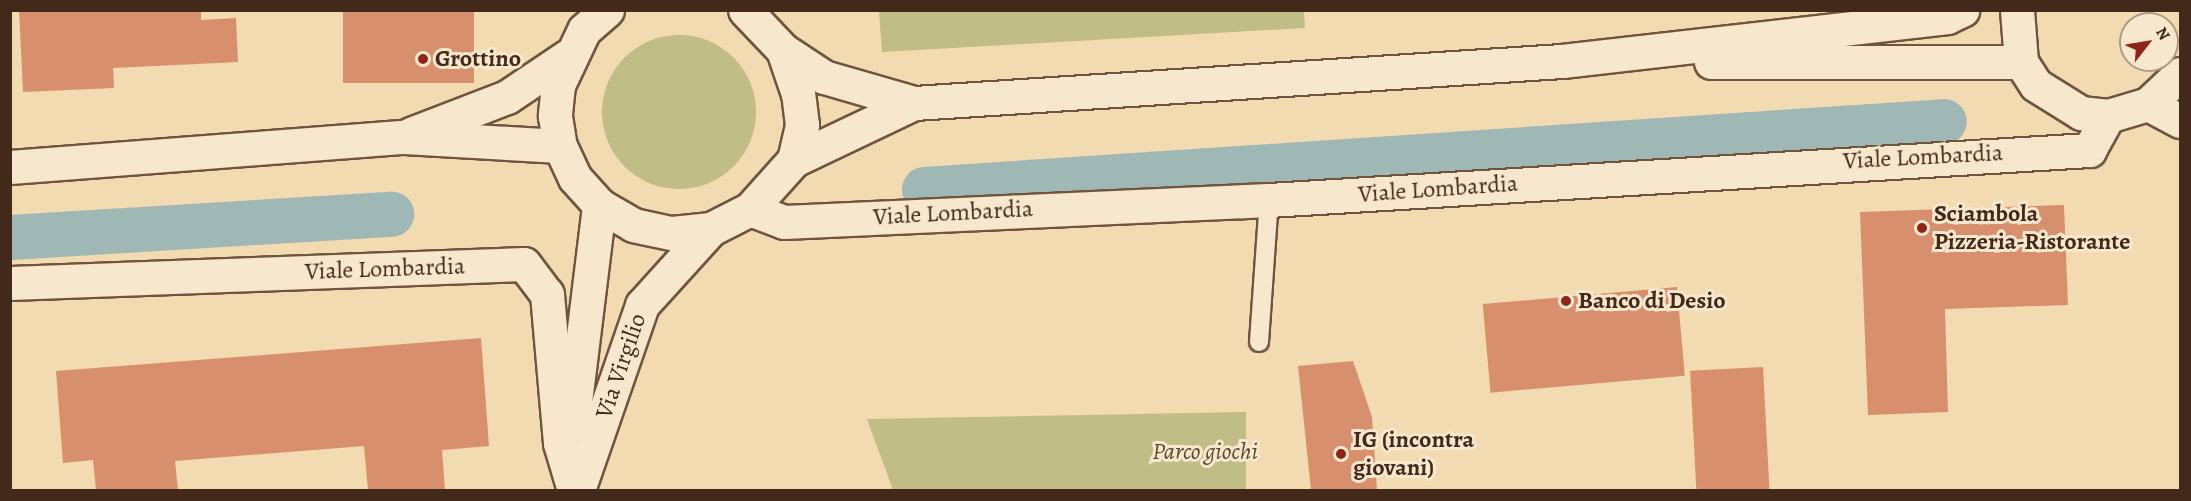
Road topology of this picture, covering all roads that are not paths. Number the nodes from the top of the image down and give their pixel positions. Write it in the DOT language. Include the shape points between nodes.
graph roads {
  1 [pos="607,10"];
  2 [pos="744,10"];
  3 [pos="1962,10"];
  4 [pos="2017,10"];
  5 [pos="783,50"];
  6 [pos="568,56"];
  7 [pos="1562,61"];
  8 [pos="2021,62"];
  9 [pos="2181,74"];
  10 [pos="914,103"];
  11 [pos="2148,104"];
  12 [pos="2108,116"];
  13 [pos="2181,121"];
  14 [pos="404,137"];
  15 [pos="560,146"];
  16 [pos="794,160"];
  17 [pos="10,167"];
  18 [pos="1269,200"];
  19 [pos="599,205"];
  20 [pos="750,209"];
  21 [pos="711,229"];
  22 [pos="10,283"];
  23 [pos="1259,342"];
  24 [pos="576,490"];
  1 -- 6 [label="main road" via="584,30"];
  2 -- 5 [label="main road"];
  3 -- 7 [label="main road" via="1947,17"];
  4 -- 8 [label="main road"];
  5 -- 10 [label="main road" via="825,77"];
  5 -- 16 [label="main road" via="802,125"];
  6 -- 14 [label="main road" via="507,97"];
  6 -- 15 [label="main road" via="555,116"];
  7 -- 8 [label="main road"];
  7 -- 10 [label="main road"];
  8 -- 12 [label="main road" via="2056,102"];
  9 -- 11 [label="main road"];
  10 -- 16 [label="main road"];
  11 -- 12 [label="main road"];
  11 -- 13 [label="main road"];
  12 -- 18 [label="main road, Viale Lombardia" via="2089,150"];
  14 -- 15 [label="main road"];
  14 -- 17 [label="main road"];
  15 -- 19 [label="main road" via="575,178"];
  16 -- 20 [label="main road"];
  18 -- 20 [label="main road, Viale Lombardia" via="784,222"];
  18 -- 23 [label="lane"];
  19 -- 21 [label="main road" via="633,225 672,233"];
  19 -- 24 [label="main road, Via Virgilio" via="572,418"];
  20 -- 21 [label="main road"];
  21 -- 24 [label="main road, Via Virgilio" via="642,305"];
  22 -- 24 [label="main road, Viale Lombardia" via="524,264 547,294 560,443"];
}
